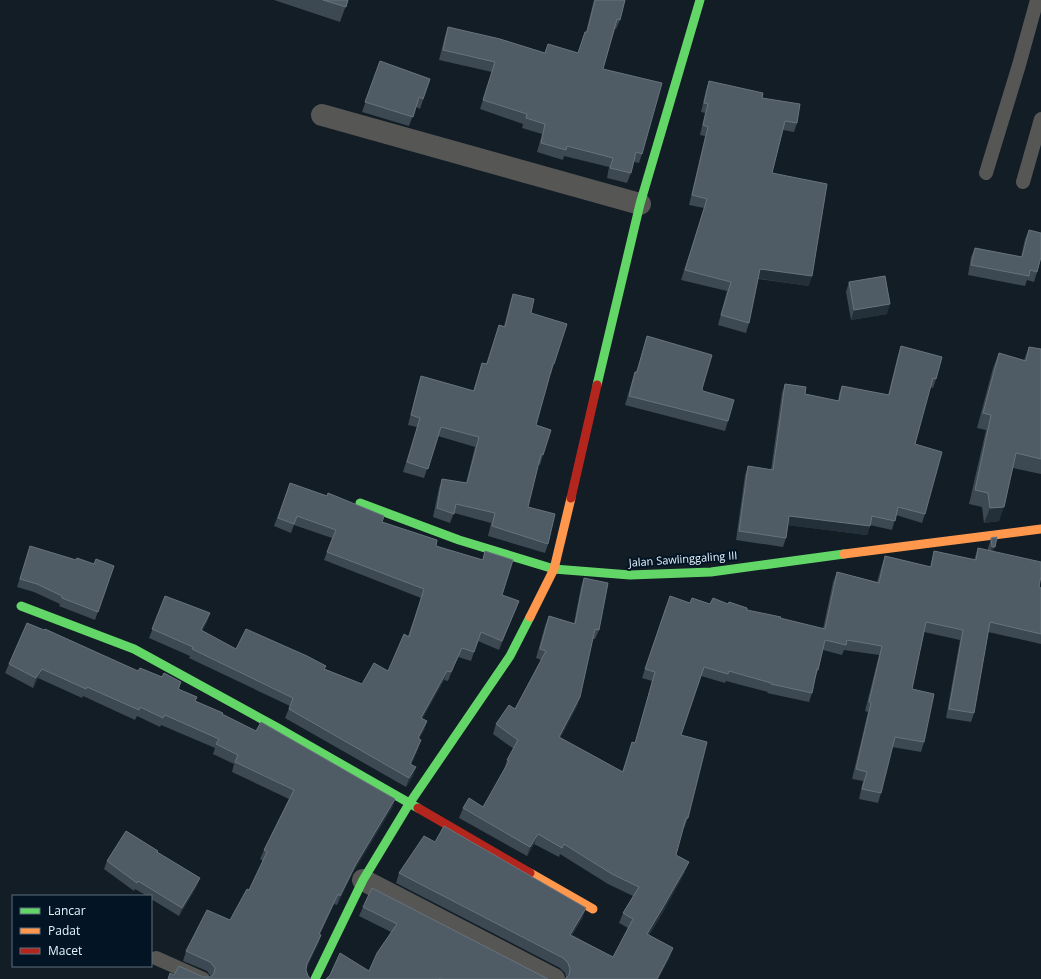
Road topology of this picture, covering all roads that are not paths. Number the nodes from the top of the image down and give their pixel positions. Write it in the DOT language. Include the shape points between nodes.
graph roads {
  1 [pos="700,0"];
  2 [pos="1037,0"];
  3 [pos="322,115"];
  4 [pos="1041,119"];
  5 [pos="986,173"];
  6 [pos="1023,182"];
  7 [pos="640,204"];
  8 [pos="360,503"];
  9 [pos="1041,529"];
  10 [pos="554,569"];
  11 [pos="21,606"];
  12 [pos="409,804"];
  13 [pos="362,880"];
  14 [pos="593,910"];
  15 [pos="156,958"];
  16 [pos="203,979"];
  17 [pos="315,979"];
  18 [pos="554,979"];
  1 -- 7 [label="street"];
  2 -- 5 [label="lane"];
  3 -- 7 [label="street"];
  4 -- 6 [label="lane"];
  7 -- 10 [label="street"];
  8 -- 10 [label="street, Jalan Sawlinggaling III" via="459,540"];
  9 -- 10 [label="street, Jalan Sawlinggaling III" via="711,572 630,575"];
  10 -- 12 [label="street" via="510,656"];
  11 -- 12 [label="street" via="134,649"];
  12 -- 13 [label="street"];
  12 -- 14 [label="street"];
  13 -- 17 [label="street"];
  13 -- 18 [label="street"];
  15 -- 16 [label="lane"];
}
